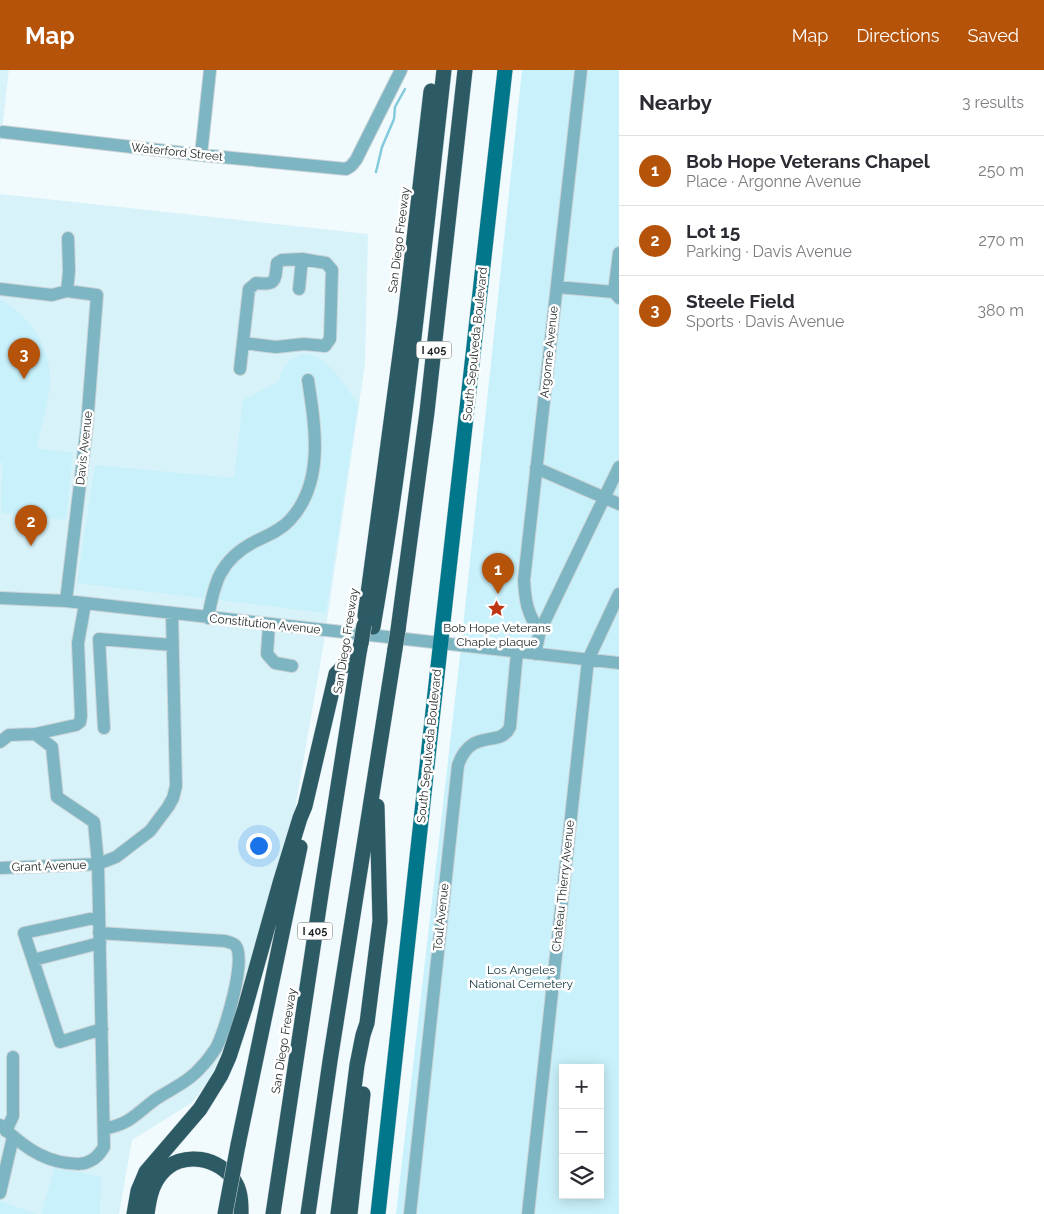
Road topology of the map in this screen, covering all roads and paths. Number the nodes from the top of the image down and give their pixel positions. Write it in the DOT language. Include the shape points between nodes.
graph roads {
  1 [pos="210,70"];
  2 [pos="401,70"];
  3 [pos="434,70"];
  4 [pos="444,70"];
  5 [pos="465,70"];
  6 [pos="505,70"];
  7 [pos="581,70"];
  8 [pos="3,132"];
  9 [pos="201,155"];
  10 [pos="68,238"];
  11 [pos="619,252"];
  12 [pos="302,259"];
  13 [pos="557,287"];
  14 [pos="0,289"];
  15 [pos="299,289"];
  16 [pos="67,291"];
  17 [pos="617,295"];
  18 [pos="243,343"];
  19 [pos="240,369"];
  20 [pos="308,380"];
  21 [pos="619,467"];
  22 [pos="536,468"];
  23 [pos="605,497"];
  24 [pos="619,504"];
  25 [pos="619,594"];
  26 [pos="0,598"];
  27 [pos="66,601"];
  28 [pos="85,604"];
  29 [pos="172,614"];
  30 [pos="208,618"];
  31 [pos="269,624"];
  32 [pos="368,626"];
  33 [pos="540,631"];
  34 [pos="441,644"];
  35 [pos="172,645"];
  36 [pos="364,646"];
  37 [pos="517,652"];
  38 [pos="535,654"];
  39 [pos="588,660"];
  40 [pos="619,663"];
  41 [pos="292,666"];
  42 [pos="104,728"];
  43 [pos="35,734"];
  44 [pos="0,742"];
  45 [pos="376,766"];
  46 [pos="305,806"];
  47 [pos="98,864"];
  48 [pos="0,868"];
  49 [pos="99,917"];
  50 [pos="100,938"];
  51 [pos="33,960"];
  52 [pos="367,1023"];
  53 [pos="102,1029"];
  54 [pos="13,1057"];
  55 [pos="104,1129"];
  56 [pos="6,1131"];
  57 [pos="0,1193"];
  58 [pos="134,1214"];
  59 [pos="147,1214"];
  60 [pos="226,1214"];
  61 [pos="241,1214"];
  62 [pos="273,1214"];
  63 [pos="282,1214"];
  64 [pos="308,1214"];
  65 [pos="338,1214"];
  66 [pos="350,1214"];
  67 [pos="378,1214"];
  68 [pos="410,1214"];
  69 [pos="528,1214"];
  1 -- 9 [label="street"];
  2 -- 9 [label="street, Waterford Street" via="351,166 341,169"];
  3 -- 32 [label="highway, San Diego Freeway / I 405"];
  4 -- 32 [label="highway" via="382,576"];
  5 -- 45 [label="highway, I 405, bridge" via="427,412"];
  6 -- 34 [label="main road, South Sepulveda Boulevard"];
  7 -- 13 [label="street, Argonne Avenue"];
  8 -- 9 [label="street, Waterford Street"];
  10 -- 16 [label="street"];
  11 -- 17 [label="street"];
  12 -- 15 [label="street"];
  12 -- 18 [label="street" via="282,260 277,263 272,283 256,283 249,289"];
  12 -- 18 [label="street" via="326,263 332,270 330,340 325,346 276,347"];
  13 -- 17 [label="street"];
  13 -- 22 [label="street, Argonne Avenue"];
  14 -- 16 [label="street" via="52,295"];
  16 -- 27 [label="street, Davis Avenue" via="97,295 87,425"];
  18 -- 19 [label="street"];
  20 -- 30 [label="street" via="315,464 304,498 289,521 251,543 221,571 211,597"];
  21 -- 23 [label="street"];
  22 -- 23 [label="street"];
  22 -- 33 [label="street, Argonne Avenue" via="524,580 527,609"];
  23 -- 24 [label="street"];
  23 -- 33 [label="street"];
  25 -- 39 [label="street, Chateau Thierry Avenue"];
  26 -- 27 [label="street, Constitution Avenue"];
  27 -- 28 [label="street, Constitution Avenue"];
  28 -- 29 [label="street, Constitution Avenue"];
  28 -- 43 [label="street" via="78,643 80,722"];
  29 -- 30 [label="street, Constitution Avenue"];
  29 -- 35 [label="street"];
  30 -- 31 [label="street, Constitution Avenue"];
  31 -- 34 [label="street, Constitution Avenue"];
  31 -- 41 [label="street" via="267,654 275,663"];
  32 -- 36 [label="highway, San Diego Freeway / I 405, bridge"];
  33 -- 38 [label="street"];
  34 -- 37 [label="street, Constitution Avenue"];
  34 -- 67 [label="main road, South Sepulveda Boulevard"];
  35 -- 42 [label="street" via="98,639"];
  35 -- 47 [label="street" via="176,786 173,798 150,831 116,857"];
  36 -- 46 [label="highway" via="336,674"];
  36 -- 62 [label="highway, San Diego Freeway / I 405" via="323,881"];
  36 -- 63 [label="highway"];
  37 -- 38 [label="street, Constitution Avenue"];
  37 -- 68 [label="street, Toul Avenue" via="510,727 503,737 473,743 458,765"];
  38 -- 39 [label="street, Constitution Avenue"];
  39 -- 40 [label="street, Constitution Avenue"];
  39 -- 69 [label="street, Chateau Thierry Avenue"];
  43 -- 44 [label="street" via="9,735"];
  43 -- 47 [label="street" via="52,747 57,798 94,822"];
  45 -- 52 [label="highway" via="380,921"];
  45 -- 64 [label="highway, I 405"];
  46 -- 58 [label="highway" via="230,1057 200,1109 146,1172"];
  46 -- 60 [label="highway, bridge"];
  47 -- 48 [label="street, Grant Avenue"];
  47 -- 49 [label="street"];
  49 -- 50 [label="street"];
  49 -- 51 [label="street" via="24,933"];
  50 -- 51 [label="street"];
  50 -- 53 [label="street"];
  50 -- 55 [label="street" via="225,941 235,945 239,951 238,975 227,1019 216,1048 201,1068 133,1119"];
  51 -- 53 [label="street" via="60,1042"];
  52 -- 65 [label="highway" via="357,1065"];
  52 -- 66 [label="highway" via="369,1038"];
  53 -- 55 [label="street"];
  54 -- 56 [label="street" via="13,1116"];
  55 -- 56 [label="street" via="104,1147 89,1162 80,1164 58,1162 35,1153"];
  56 -- 57 [label="street"];
  59 -- 61 [label="highway" via="152,1188 162,1172 178,1162 197,1158 218,1165 235,1182"];
}
